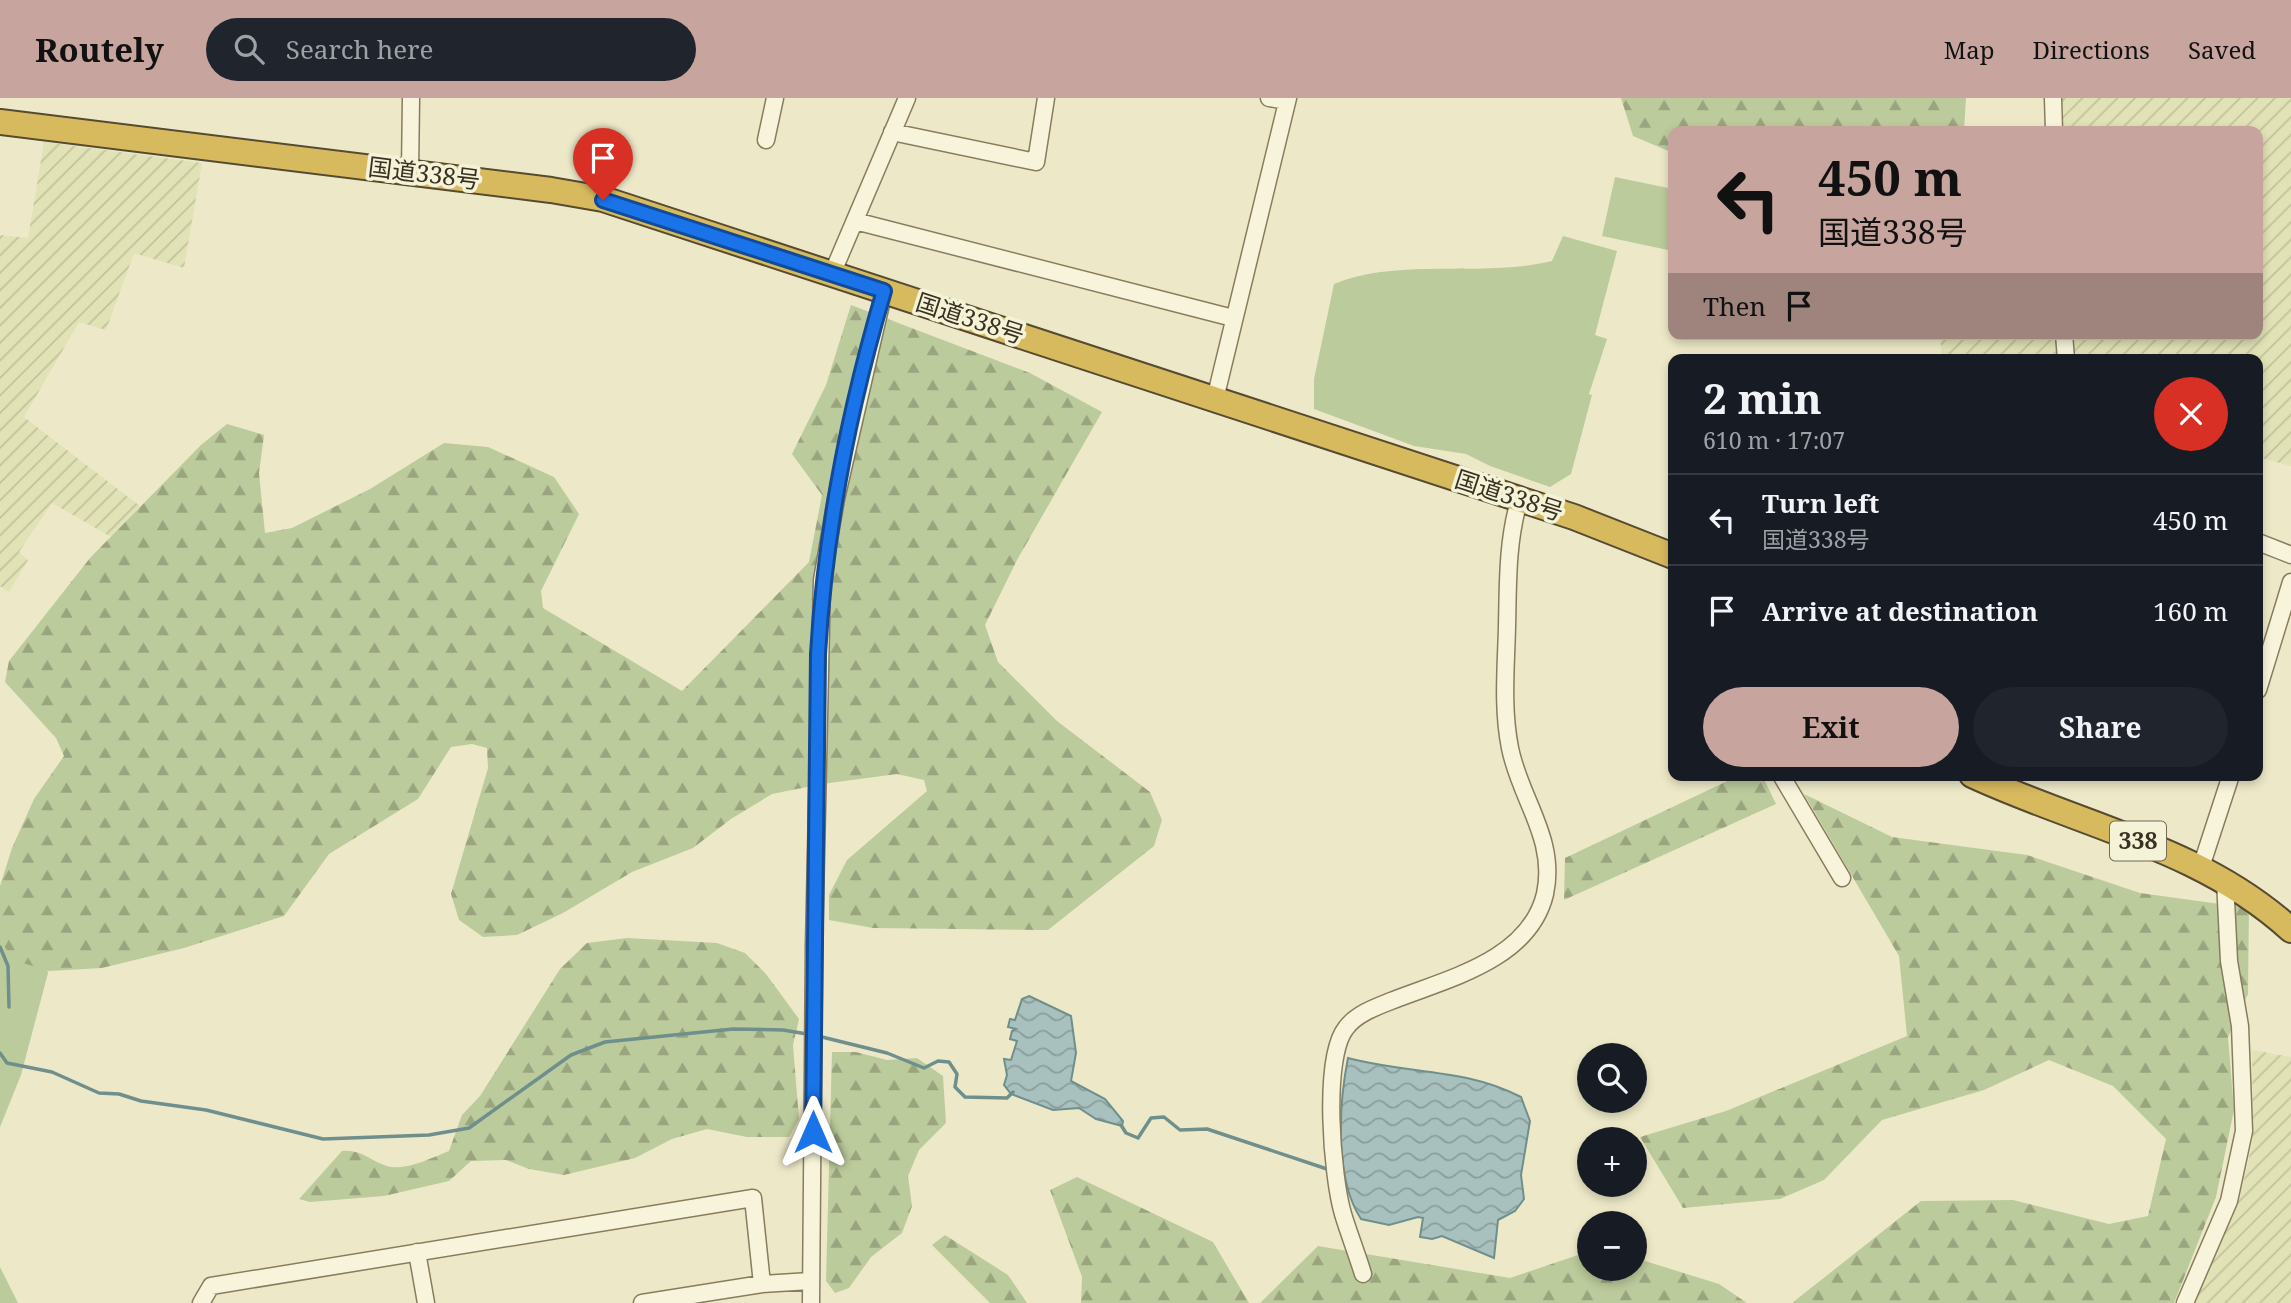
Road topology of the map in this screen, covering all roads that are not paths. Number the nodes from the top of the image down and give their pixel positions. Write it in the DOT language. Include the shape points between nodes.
graph roads {
  1 [pos="411,98"];
  2 [pos="775,98"];
  3 [pos="907,98"];
  4 [pos="1046,98"];
  5 [pos="1269,98"];
  6 [pos="2053,98"];
  7 [pos="1287,99"];
  8 [pos="0,122"];
  9 [pos="2054,126"];
  10 [pos="892,132"];
  11 [pos="766,140"];
  12 [pos="410,172"];
  13 [pos="855,221"];
  14 [pos="832,274"];
  15 [pos="884,291"];
  16 [pos="1233,318"];
  17 [pos="1215,399"];
  18 [pos="1519,501"];
  19 [pos="2263,544"];
  20 [pos="1668,554"];
  21 [pos="2291,555"];
  22 [pos="2291,582"];
  23 [pos="2263,674"];
  24 [pos="1785,781"];
  25 [pos="1987,781"];
  26 [pos="2229,781"];
  27 [pos="2201,867"];
  28 [pos="1842,878"];
  29 [pos="2225,880"];
  30 [pos="2291,930"];
  31 [pos="417,1252"];
  32 [pos="1363,1275"];
  33 [pos="810,1281"];
  34 [pos="762,1284"];
  35 [pos="201,1303"];
  36 [pos="426,1303"];
  37 [pos="649,1303"];
  38 [pos="811,1303"];
  39 [pos="2185,1303"];
  1 -- 12 [label="street"];
  2 -- 11 [label="street"];
  3 -- 10 [label="street"];
  4 -- 10 [label="street" via="1036,162"];
  5 -- 7 [label="street"];
  6 -- 9 [label="street"];
  7 -- 16 [label="street"];
  8 -- 12 [label="highway, 国道338号"];
  10 -- 13 [label="street"];
  12 -- 14 [label="highway, 国道338号" via="603,200"];
  13 -- 14 [label="street"];
  13 -- 16 [label="street"];
  14 -- 15 [label="highway, 国道338号"];
  15 -- 17 [label="highway, 国道338号"];
  15 -- 33 [label="street" via="822,580"];
  16 -- 17 [label="street"];
  17 -- 18 [label="highway, 国道338号"];
  18 -- 20 [label="highway, 国道338号"];
  18 -- 32 [label="street" via="1510,543 1505,705 1517,774 1545,838 1544,898 1527,930 1498,956 1357,1017 1339,1038 1334,1058 1334,1161 1343,1215"];
  19 -- 21 [label="street"];
  22 -- 23 [label="street"];
  24 -- 28 [label="street"];
  25 -- 27 [label="highway, 338"];
  26 -- 27 [label="street"];
  27 -- 29 [label="highway, 338"];
  29 -- 30 [label="highway, 338"];
  29 -- 39 [label="street" via="2240,1026 2244,1131 2229,1201"];
  31 -- 34 [label="street" via="752,1198"];
  31 -- 35 [label="street" via="211,1286"];
  31 -- 36 [label="street"];
  33 -- 34 [label="street"];
  33 -- 38 [label="street"];
  34 -- 37 [label="street"];
}
